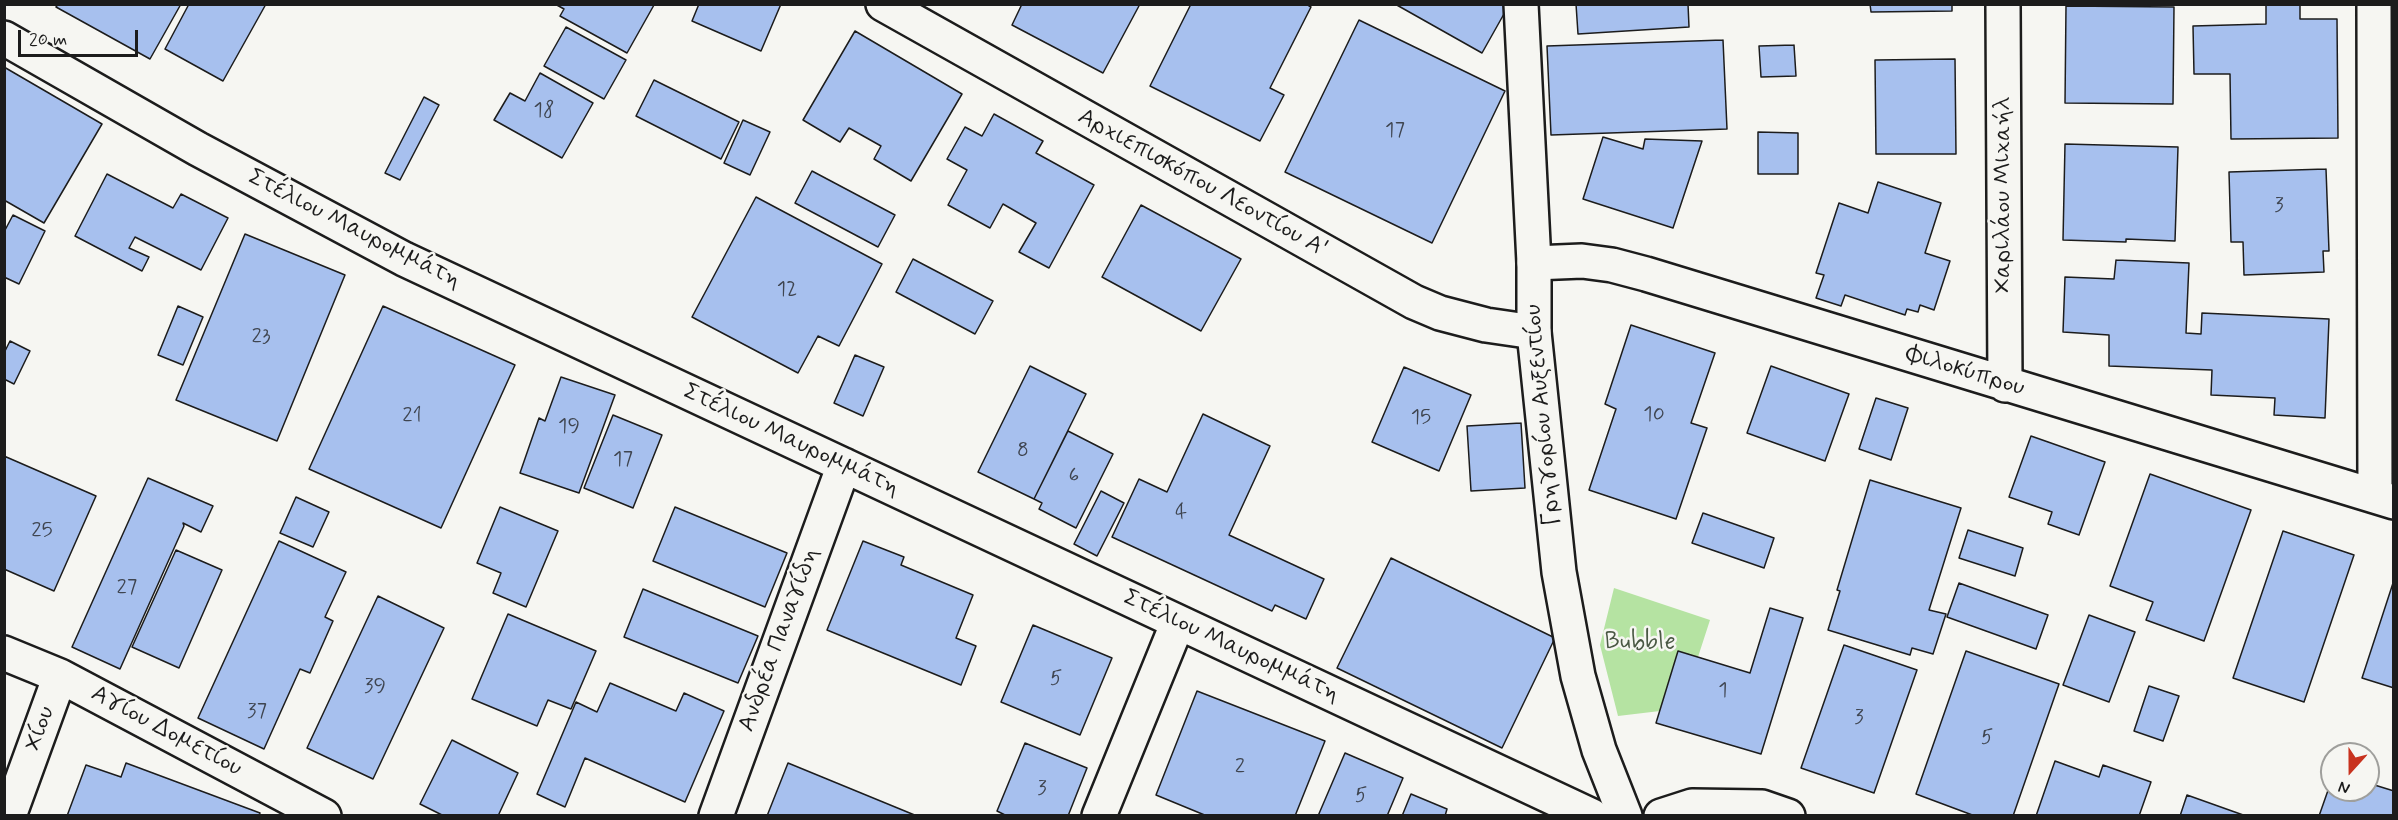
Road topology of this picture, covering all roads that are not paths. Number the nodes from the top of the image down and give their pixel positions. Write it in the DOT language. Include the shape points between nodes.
graph roads {
  1 [pos="883,4"];
  2 [pos="1521,4"];
  3 [pos="2003,4"];
  4 [pos="2374,4"];
  5 [pos="4,38"];
  6 [pos="2384,107"];
  7 [pos="1534,263"];
  8 [pos="1534,332"];
  9 [pos="2005,385"];
  10 [pos="844,465"];
  11 [pos="2384,499"];
  12 [pos="1178,622"];
  13 [pos="4,653"];
  14 [pos="60,676"];
  15 [pos="9,816"];
  16 [pos="324,816"];
  17 [pos="716,816"];
  18 [pos="1099,816"];
  19 [pos="1592,816"];
  20 [pos="1625,816"];
  21 [pos="1661,816"];
  22 [pos="1788,816"];
  1 -- 8 [label="street, Αρχιεπισκόπου Λεοντίου Α'" via="1414,302 1486,325"];
  2 -- 7 [label="street, Γρηγορίου Αυξεντίου"];
  3 -- 9 [label="street, Χαριλάου Μιχαήλ"];
  4 -- 6 [label="street"];
  5 -- 10 [label="street, Στέλιου Μαυρομμάτη" via="404,259"];
  6 -- 11 [label="street"];
  7 -- 8 [label="street, Γρηγορίου Αυξεντίου"];
  7 -- 9 [label="street, Φιλοκύπρου" via="1582,261 1612,265"];
  8 -- 20 [label="street, Γρηγορίου Αυξεντίου" via="1561,584 1578,676 1599,750"];
  9 -- 11 [label="street, Φιλοκύπρου"];
  10 -- 12 [label="street, Στέλιου Μαυρομμάτη"];
  10 -- 17 [label="street, Ανδρέα Παναγίδη"];
  12 -- 18 [label="street"];
  12 -- 19 [label="street, Στέλιου Μαυρομμάτη"];
  13 -- 14 [label="street, Αγίου Δομετίου"];
  14 -- 15 [label="street, Χίου"];
  14 -- 16 [label="street, Αγίου Δομετίου"];
  21 -- 22 [label="street" via="1692,807 1762,807"];
}
